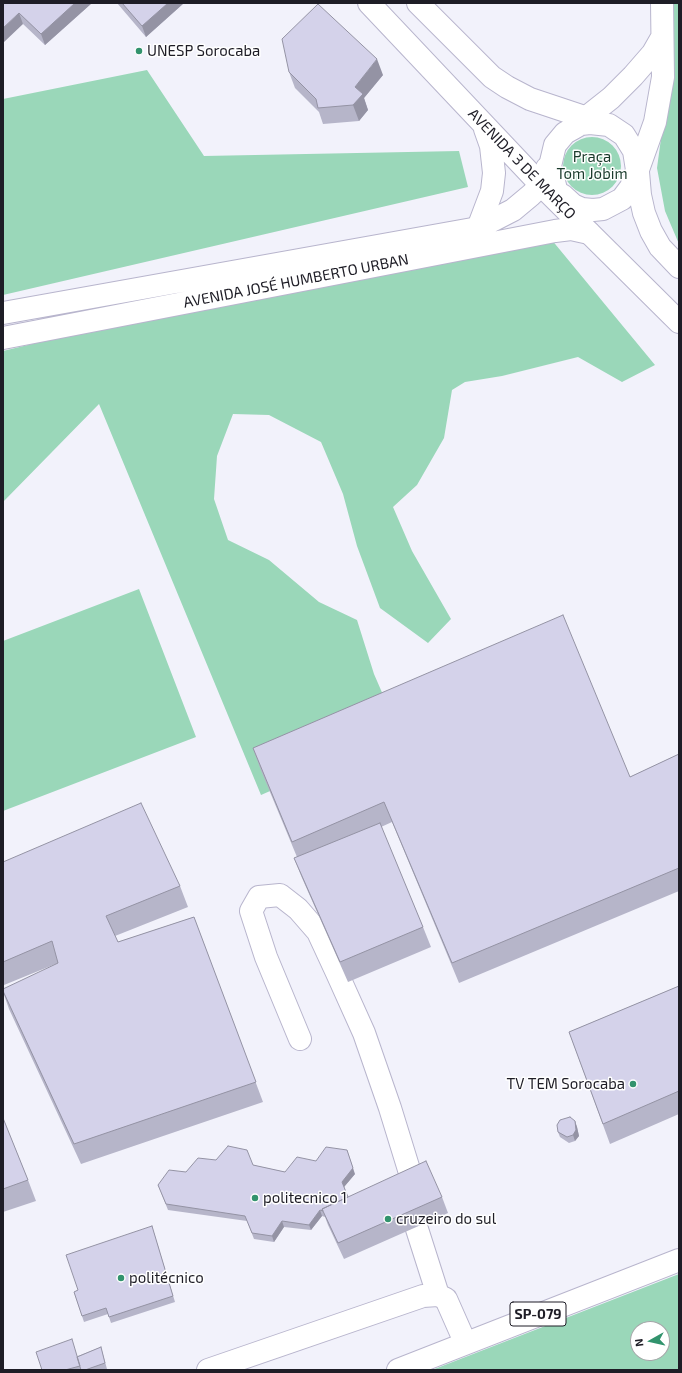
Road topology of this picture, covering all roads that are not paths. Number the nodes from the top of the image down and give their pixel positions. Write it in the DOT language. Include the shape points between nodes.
graph roads {
  1 [pos="369,3"];
  2 [pos="418,3"];
  3 [pos="662,3"];
  4 [pos="661,39"];
  5 [pos="611,98"];
  6 [pos="555,107"];
  7 [pos="579,123"];
  8 [pos="484,126"];
  9 [pos="636,169"];
  10 [pos="548,176"];
  11 [pos="478,228"];
  12 [pos="589,233"];
  13 [pos="679,267"];
  14 [pos="3,313"];
  15 [pos="679,322"];
  16 [pos="3,338"];
  17 [pos="300,1039"];
  18 [pos="679,1260"];
  19 [pos="438,1295"];
  20 [pos="465,1342"];
  21 [pos="208,1370"];
  22 [pos="398,1370"];
  1 -- 8 [label="street, AVENIDA 3 DE MARÇO"];
  2 -- 6 [label="street" via="492,77 519,94"];
  3 -- 4 [label="street"];
  4 -- 5 [label="street" via="643,66"];
  4 -- 9 [label="street" via="663,77 659,100 652,129"];
  5 -- 6 [label="street" via="586,107"];
  5 -- 7 [label="street"];
  6 -- 7 [label="street"];
  7 -- 9 [label="street" via="608,126 624,135 634,151"];
  7 -- 10 [label="street" via="565,133 555,145"];
  8 -- 10 [label="street, AVENIDA 3 DE MARÇO"];
  8 -- 11 [label="street" via="491,146 494,173 492,191"];
  9 -- 10 [label="street" via="629,192 622,199 603,209 593,210 582,209 573,204 557,190"];
  9 -- 13 [label="street" via="644,213 651,231 660,247"];
  10 -- 11 [label="street, AVENIDA JOSÉ HUMBERTO URBAN" via="531,196 513,210"];
  10 -- 12 [label="street, AVENIDA 3 DE MARÇO" via="560,204"];
  11 -- 14 [label="street, AVENIDA JOSÉ HUMBERTO URBAN"];
  12 -- 15 [label="street, AVENIDA 3 DE MARÇO"];
  12 -- 16 [label="street, AVENIDA JOSÉ HUMBERTO URBAN" via="555,231"];
  17 -- 19 [label="street" via="266,956 251,911 259,897 280,895 298,909 318,932 334,966 364,1033 390,1108 410,1173 416,1226"];
  18 -- 20 [label="street, SP-079"];
  19 -- 20 [label="street" via="446,1300"];
  19 -- 21 [label="street" via="423,1296"];
  20 -- 22 [label="street, SP-079"];
}
